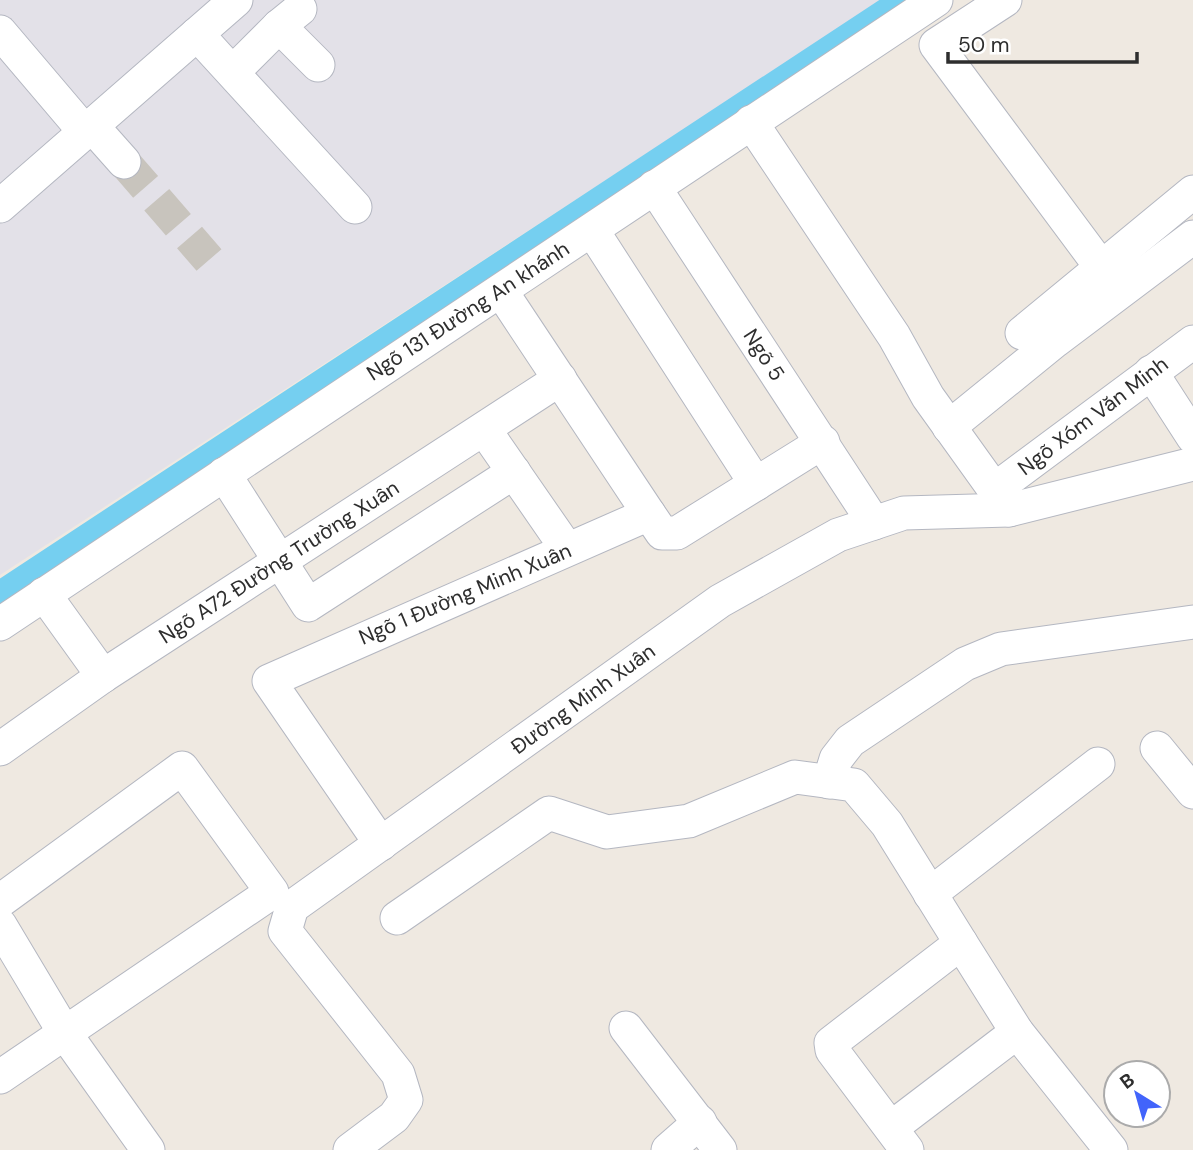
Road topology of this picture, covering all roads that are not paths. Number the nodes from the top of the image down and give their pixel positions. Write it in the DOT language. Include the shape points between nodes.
graph roads {
  1 [pos="236,0"];
  2 [pos="936,0"];
  3 [pos="1005,0"];
  4 [pos="0,32"];
  5 [pos="197,34"];
  6 [pos="318,65"];
  7 [pos="233,72"];
  8 [pos="751,122"];
  9 [pos="89,129"];
  10 [pos="124,162"];
  11 [pos="654,187"];
  12 [pos="1193,192"];
  13 [pos="0,206"];
  14 [pos="355,207"];
  15 [pos="592,230"];
  16 [pos="1193,237"];
  17 [pos="1101,267"];
  18 [pos="501,291"];
  19 [pos="1022,333"];
  20 [pos="1193,342"];
  21 [pos="1151,372"];
  22 [pos="560,379"];
  23 [pos="949,427"];
  24 [pos="484,429"];
  25 [pos="1193,437"];
  26 [pos="823,442"];
  27 [pos="1193,464"];
  28 [pos="514,472"];
  29 [pos="224,474"];
  30 [pos="756,484"];
  31 [pos="1001,500"];
  32 [pos="649,514"];
  33 [pos="874,523"];
  34 [pos="567,549"];
  35 [pos="281,560"];
  36 [pos="44,594"];
  37 [pos="309,605"];
  38 [pos="1193,622"];
  39 [pos="0,624"];
  40 [pos="339,648"];
  41 [pos="103,676"];
  42 [pos="1157,748"];
  43 [pos="0,749"];
  44 [pos="1098,764"];
  45 [pos="842,783"];
  46 [pos="1193,793"];
  47 [pos="381,844"];
  48 [pos="930,894"];
  49 [pos="0,901"];
  50 [pos="397,918"];
  51 [pos="0,925"];
  52 [pos="961,943"];
  53 [pos="626,1028"];
  54 [pos="64,1032"];
  55 [pos="1017,1032"];
  56 [pos="0,1077"];
  57 [pos="700,1122"];
  58 [pos="899,1139"];
  59 [pos="148,1150"];
  60 [pos="350,1150"];
  61 [pos="668,1150"];
  62 [pos="720,1150"];
  63 [pos="1111,1150"];
  1 -- 5 [label="street"];
  2 -- 8 [label="street, Ngõ 131 Đường An khánh"];
  3 -- 17 [label="street" via="936,45"];
  4 -- 9 [label="street"];
  5 -- 7 [label="street"];
  5 -- 9 [label="street"];
  6 -- 7 [label="street" via="289,18"];
  7 -- 14 [label="street"];
  8 -- 11 [label="street, Ngõ 131 Đường An khánh"];
  8 -- 23 [label="street"];
  9 -- 10 [label="street"];
  9 -- 13 [label="street"];
  11 -- 15 [label="street, Ngõ 131 Đường An khánh"];
  11 -- 26 [label="street, Ngõ 5"];
  12 -- 17 [label="street"];
  15 -- 18 [label="street, Ngõ 131 Đường An khánh"];
  15 -- 30 [label="street"];
  16 -- 23 [label="street"];
  17 -- 19 [label="street"];
  18 -- 22 [label="street"];
  18 -- 29 [label="street, Ngõ 131 Đường An khánh"];
  20 -- 21 [label="street, Ngõ Xóm Văn Minh"];
  21 -- 25 [label="street"];
  21 -- 31 [label="street, Ngõ Xóm Văn Minh"];
  22 -- 24 [label="street, Ngõ A72 Đường Trường Xuân"];
  22 -- 32 [label="street"];
  23 -- 31 [label="street"];
  24 -- 28 [label="street"];
  24 -- 35 [label="street, Ngõ A72 Đường Trường Xuân"];
  26 -- 30 [label="street"];
  26 -- 33 [label="street, Ngõ 5"];
  27 -- 31 [label="street, Đường Minh Xuân"];
  28 -- 34 [label="street"];
  28 -- 37 [label="street"];
  29 -- 35 [label="street"];
  29 -- 36 [label="street, Ngõ 131 Đường An khánh"];
  30 -- 32 [label="street" via="677,533 662,533"];
  31 -- 33 [label="street, Đường Minh Xuân" via="904,513"];
  32 -- 34 [label="street, Ngõ 1 Đường Minh Xuân"];
  33 -- 47 [label="street, Đường Minh Xuân" via="838,535 720,601"];
  34 -- 40 [label="street, Ngõ 1 Đường Minh Xuân"];
  35 -- 37 [label="street"];
  35 -- 41 [label="street, Ngõ A72 Đường Trường Xuân"];
  36 -- 39 [label="street, Ngõ 131 Đường An khánh"];
  36 -- 41 [label="street"];
  37 -- 40 [label="street"];
  38 -- 45 [label="street" via="1001,649 965,664 850,741 836,759"];
  40 -- 47 [label="street, Ngõ 1 Đường Minh Xuân" via="269,681"];
  41 -- 43 [label="street, Ngõ A72 Đường Trường Xuân"];
  42 -- 46 [label="street"];
  44 -- 48 [label="street"];
  45 -- 48 [label="street" via="883,820"];
  45 -- 50 [label="street" via="795,777 689,821 607,832 549,813"];
  47 -- 60 [label="street, Đường Minh Xuân" via="292,907 285,931 398,1074 406,1100 394,1116"];
  48 -- 52 [label="street"];
  49 -- 54 [label="street" via="182,768 272,892"];
  51 -- 54 [label="street"];
  52 -- 55 [label="street"];
  52 -- 58 [label="street" via="831,1043"];
  53 -- 57 [label="street"];
  54 -- 56 [label="street"];
  54 -- 59 [label="street"];
  55 -- 58 [label="street"];
  55 -- 63 [label="street"];
  57 -- 61 [label="street"];
  57 -- 62 [label="street"];
}
